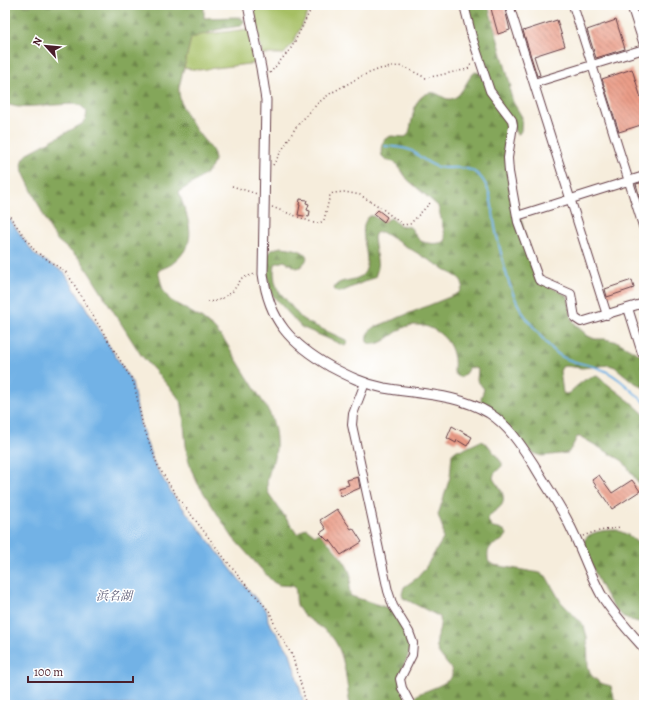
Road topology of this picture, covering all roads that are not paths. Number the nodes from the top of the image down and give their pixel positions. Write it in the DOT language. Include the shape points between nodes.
graph roads {
  1 [pos="248,5"];
  2 [pos="464,5"];
  3 [pos="509,5"];
  4 [pos="573,5"];
  5 [pos="631,5"];
  6 [pos="644,45"];
  7 [pos="644,48"];
  8 [pos="592,65"];
  9 [pos="534,83"];
  10 [pos="644,176"];
  11 [pos="629,180"];
  12 [pos="570,199"];
  13 [pos="517,216"];
  14 [pos="644,229"];
  15 [pos="644,303"];
  16 [pos="628,308"];
  17 [pos="607,315"];
  18 [pos="642,352"];
  19 [pos="365,383"];
  20 [pos="644,648"];
  21 [pos="411,705"];
  1 -- 19 [label="street" via="263,75 266,110 263,273 267,294 274,314 292,340 317,359"];
  2 -- 13 [label="street" via="490,91 512,120 508,165"];
  3 -- 9 [label="street"];
  4 -- 8 [label="street"];
  5 -- 6 [label="street"];
  7 -- 8 [label="street"];
  8 -- 9 [label="street"];
  8 -- 11 [label="street"];
  9 -- 12 [label="street"];
  10 -- 11 [label="street"];
  11 -- 12 [label="street"];
  11 -- 14 [label="street"];
  12 -- 13 [label="street"];
  12 -- 17 [label="street"];
  13 -- 17 [label="street" via="539,280 571,294 577,321 585,322"];
  15 -- 16 [label="street"];
  16 -- 17 [label="street"];
  16 -- 18 [label="street"];
  19 -- 20 [label="street" via="458,400 479,408 510,431 562,510 602,596"];
  19 -- 21 [label="street" via="353,414 352,426 388,591 413,643 412,655 400,679"];
}
